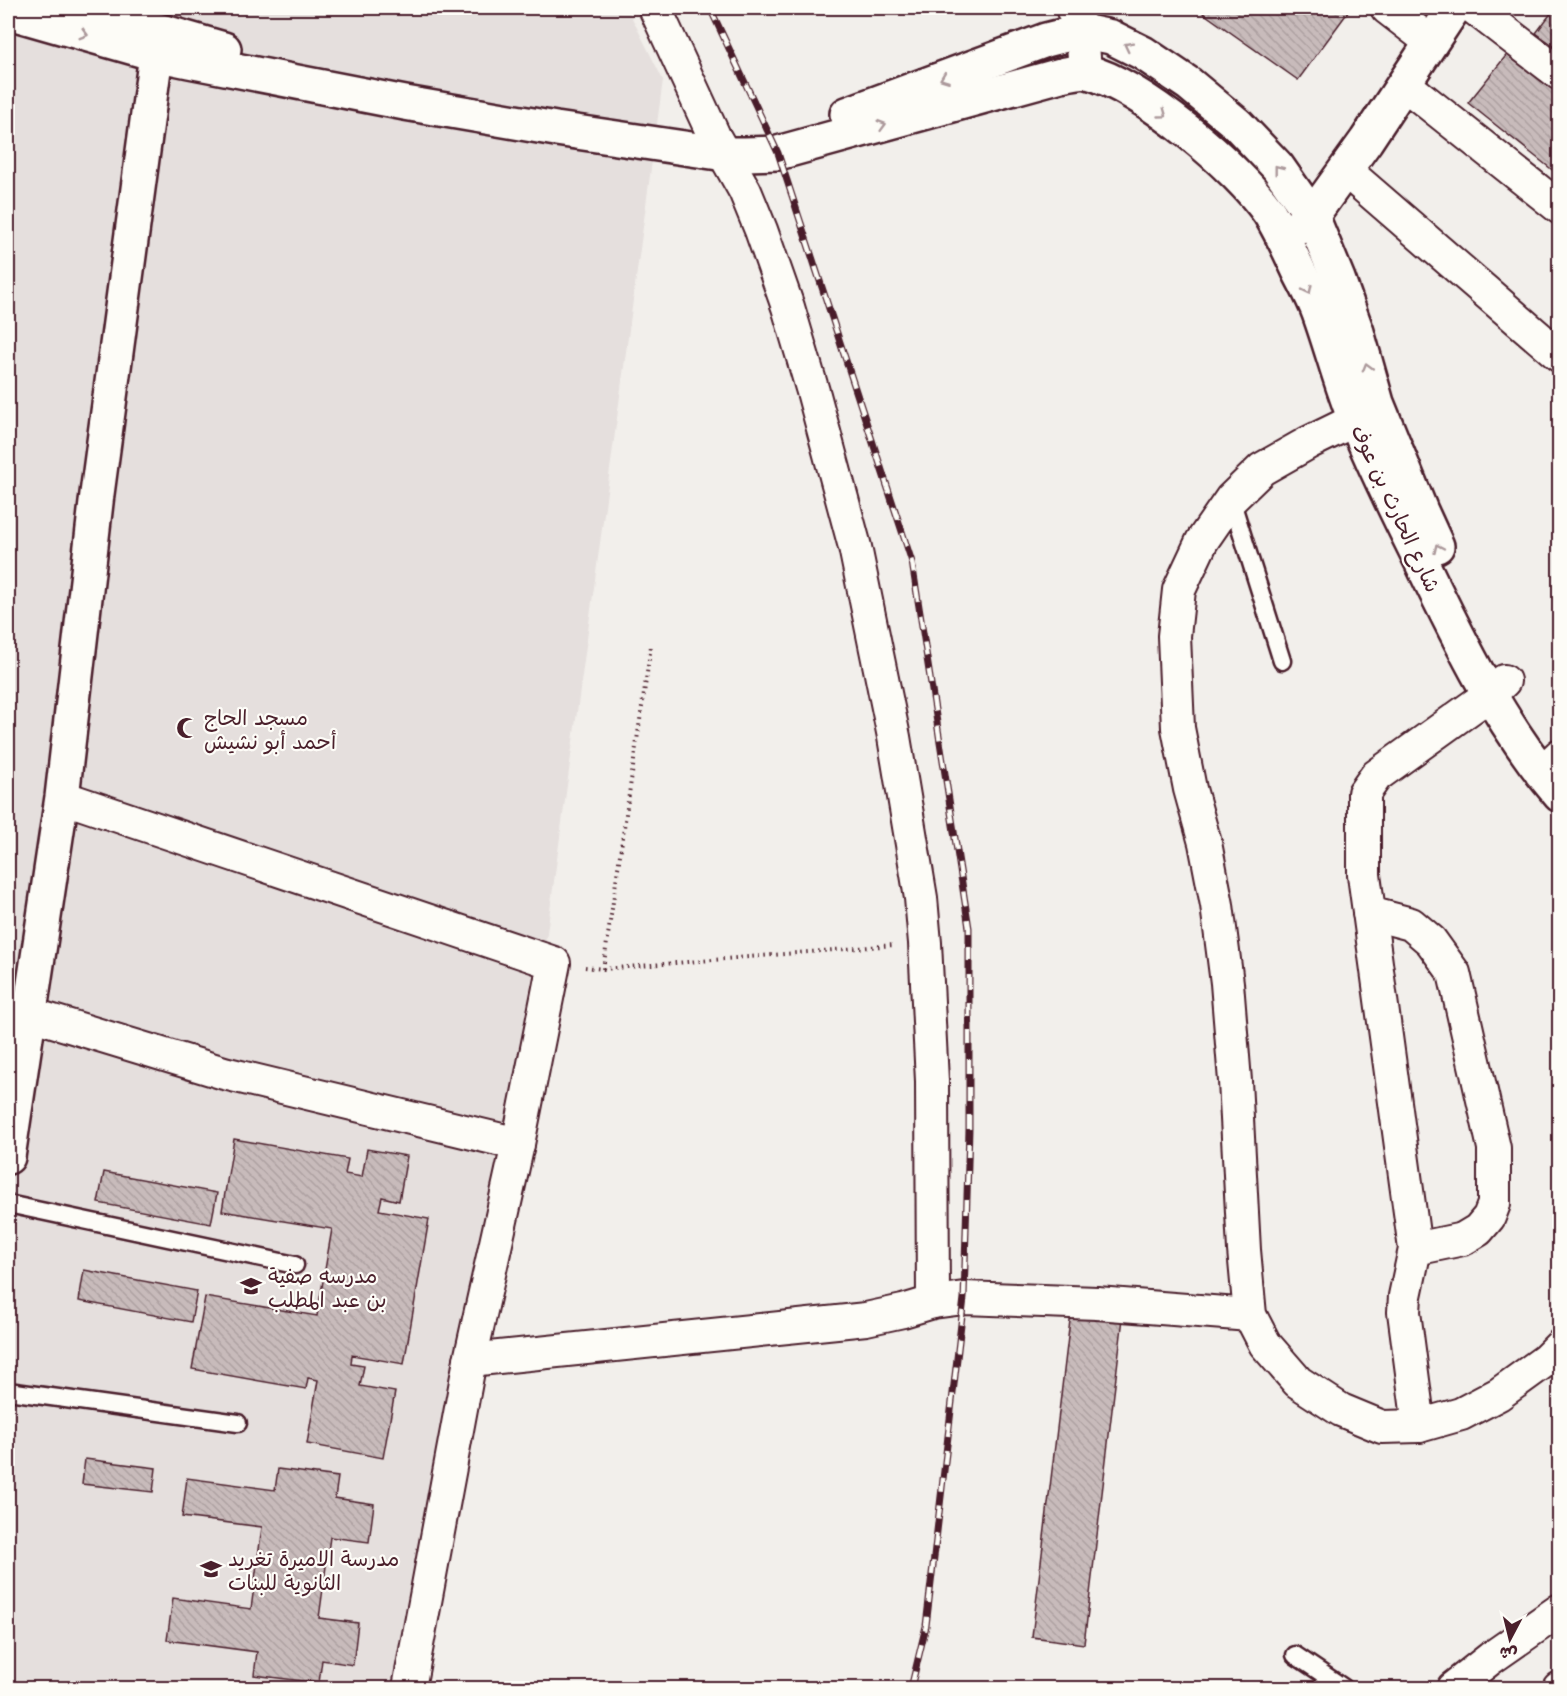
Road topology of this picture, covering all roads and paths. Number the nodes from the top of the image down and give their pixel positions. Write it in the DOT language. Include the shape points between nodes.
graph roads {
  1 [pos="81,8"];
  2 [pos="655,8"];
  3 [pos="1387,8"];
  4 [pos="1454,8"];
  5 [pos="1474,8"];
  6 [pos="8,12"];
  7 [pos="1075,13"];
  8 [pos="156,31"];
  9 [pos="1431,42"];
  10 [pos="1085,71"];
  11 [pos="1560,74"];
  12 [pos="1404,84"];
  13 [pos="720,145"];
  14 [pos="1345,170"];
  15 [pos="1560,208"];
  16 [pos="1312,216"];
  17 [pos="1283,237"];
  18 [pos="1560,356"];
  19 [pos="1366,411"];
  20 [pos="1231,499"];
  21 [pos="651,646"];
  22 [pos="1282,660"];
  23 [pos="1497,687"];
  24 [pos="1555,769"];
  25 [pos="62,797"];
  26 [pos="1370,914"];
  27 [pos="925,943"];
  28 [pos="554,963"];
  29 [pos="603,969"];
  30 [pos="19,1012"];
  31 [pos="518,1143"];
  32 [pos="8,1157"];
  33 [pos="8,1204"];
  34 [pos="1415,1249"];
  35 [pos="295,1265"];
  36 [pos="933,1302"];
  37 [pos="1250,1315"];
  38 [pos="1560,1346"];
  39 [pos="470,1360"];
  40 [pos="8,1391"];
  41 [pos="238,1423"];
  42 [pos="1419,1426"];
  43 [pos="1560,1610"];
  44 [pos="1294,1655"];
  45 [pos="409,1689"];
  46 [pos="1344,1689"];
  47 [pos="1453,1689"];
  1 -- 8 [label="street"];
  2 -- 13 [label="street"];
  3 -- 9 [label="street"];
  4 -- 9 [label="street"];
  5 -- 11 [label="street"];
  6 -- 8 [label="street, one-way"];
  7 -- 10 [label="street"];
  7 -- 13 [label="street, one-way" via="1046,40 851,113 770,134 734,137"];
  16 -- 7 [label="street, شارع الحارث بن عوف, one-way" via="1277,166 1237,124 1189,84"];
  8 -- 13 [label="street" via="415,90 628,125"];
  8 -- 25 [label="street"];
  9 -- 12 [label="street"];
  13 -- 10 [label="street, one-way" via="778,153"];
  10 -- 17 [label="street, شارع الحارث بن عوف, one-way" via="1138,96 1210,151 1254,193"];
  12 -- 14 [label="street"];
  12 -- 15 [label="street"];
  13 -- 27 [label="street" via="745,191 788,307 855,547 894,737"];
  14 -- 16 [label="street"];
  14 -- 18 [label="street"];
  16 -- 17 [label="street"];
  19 -- 16 [label="street, شارع الحارث بن عوف, one-way" via="1357,332"];
  17 -- 19 [label="street, شارع الحارث بن عوف, one-way"];
  19 -- 20 [label="street" via="1262,468"];
  19 -- 23 [label="street, شارع الحارث بن عوف" via="1383,486 1449,620"];
  20 -- 22 [label="lane"];
  20 -- 37 [label="street" via="1202,541 1179,590 1174,636 1178,728 1217,905 1227,983"];
  21 -- 29 [label="path"];
  23 -- 24 [label="street, شارع الحارث بن عوف"];
  23 -- 26 [label="street" via="1376,776 1364,793 1364,875"];
  25 -- 28 [label="street"];
  25 -- 30 [label="street"];
  26 -- 34 [label="street"];
  26 -- 34 [label="street" via="1411,924 1431,941 1454,974 1494,1148 1494,1204 1489,1217 1463,1239"];
  27 -- 29 [label="path"];
  27 -- 36 [label="street" via="932,1081"];
  28 -- 29 [label="path"];
  28 -- 31 [label="street"];
  30 -- 31 [label="street" via="224,1073"];
  30 -- 32 [label="street"];
  31 -- 39 [label="street"];
  33 -- 35 [label="lane"];
  34 -- 42 [label="street" via="1404,1312"];
  36 -- 37 [label="street" via="963,1298 1025,1299"];
  36 -- 39 [label="street" via="866,1319"];
  37 -- 42 [label="street" via="1265,1344 1298,1382 1341,1410 1382,1427"];
  38 -- 42 [label="street" via="1498,1394 1461,1414"];
  39 -- 45 [label="street"];
  40 -- 41 [label="lane"];
  43 -- 47 [label="street"];
  44 -- 46 [label="lane"];
}
